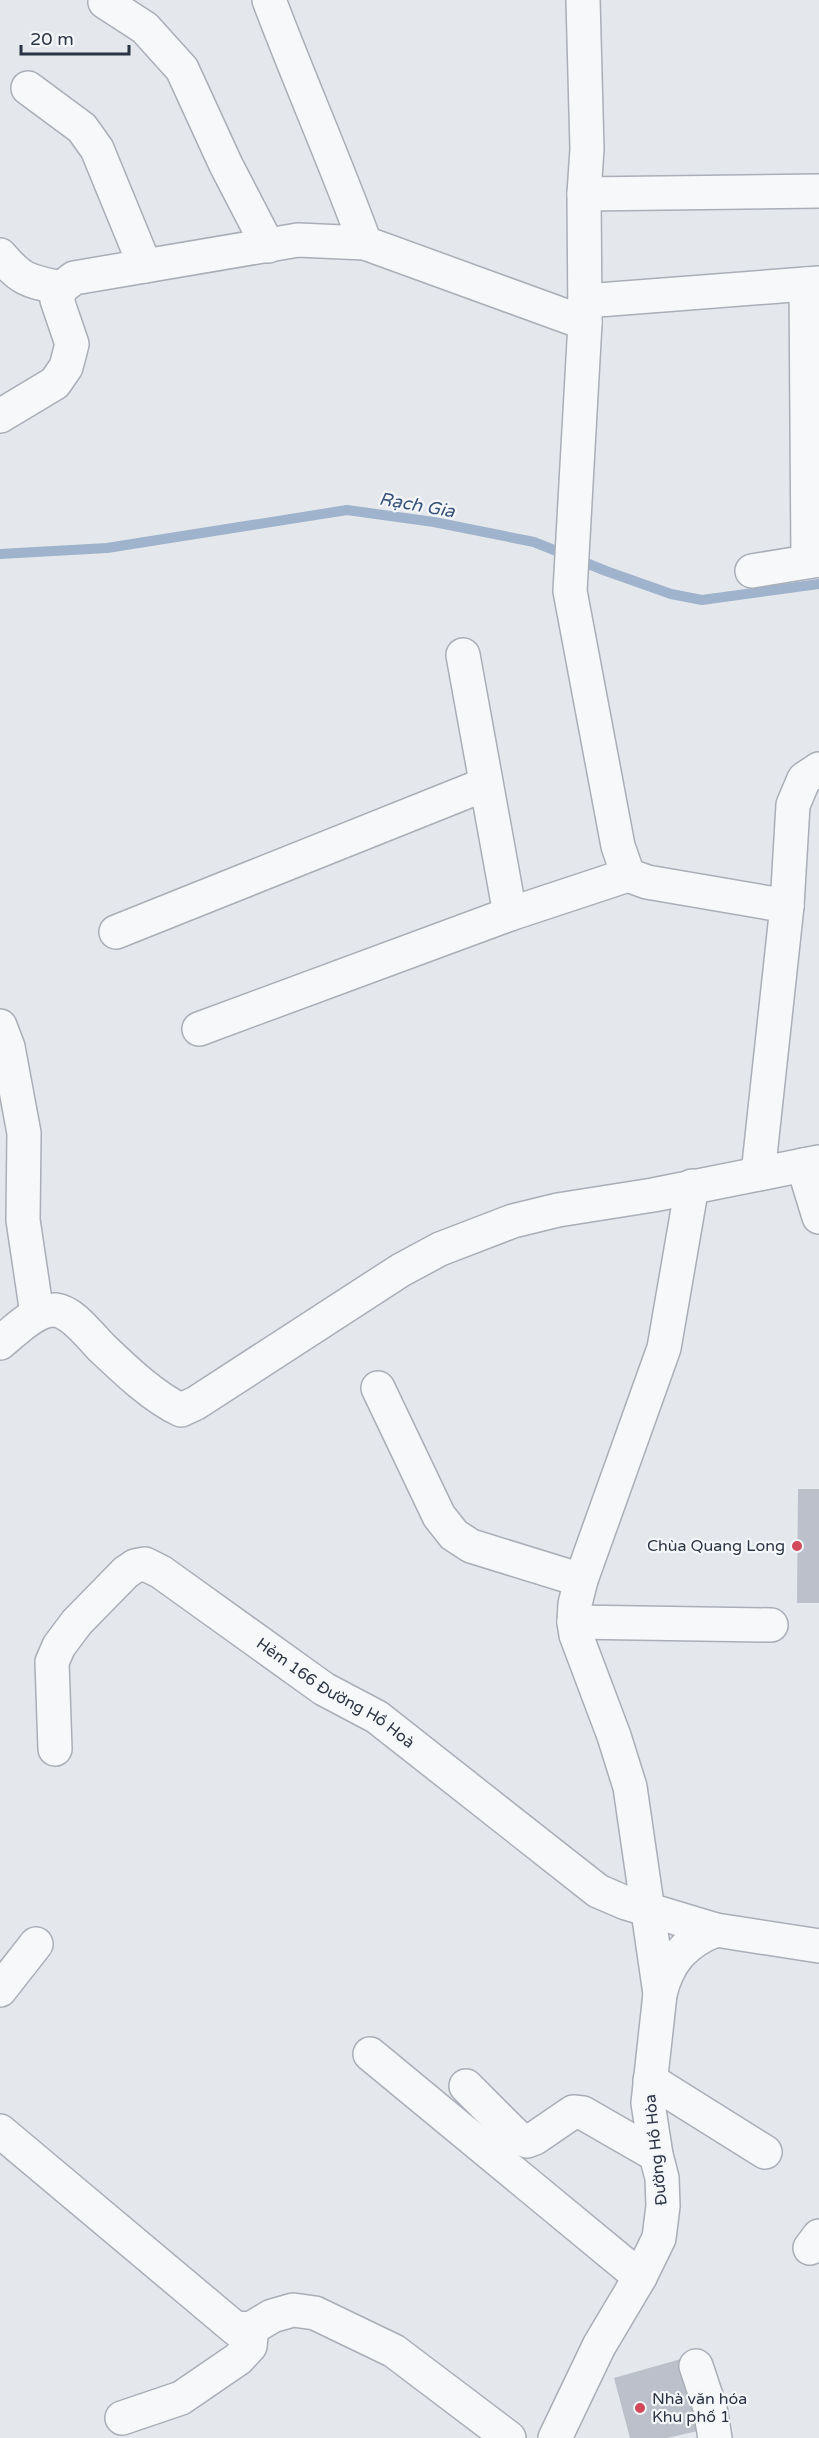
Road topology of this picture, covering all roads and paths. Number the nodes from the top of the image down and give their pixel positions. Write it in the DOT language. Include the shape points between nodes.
graph roads {
  1 [pos="269,0"];
  2 [pos="583,0"];
  3 [pos="105,2"];
  4 [pos="28,88"];
  5 [pos="819,191"];
  6 [pos="584,194"];
  7 [pos="365,243"];
  8 [pos="268,246"];
  9 [pos="0,255"];
  10 [pos="145,266"];
  11 [pos="812,284"];
  12 [pos="61,288"];
  13 [pos="585,312"];
  14 [pos="0,416"];
  15 [pos="814,560"];
  16 [pos="752,571"];
  17 [pos="463,655"];
  18 [pos="819,769"];
  19 [pos="486,784"];
  20 [pos="628,875"];
  21 [pos="787,906"];
  22 [pos="510,914"];
  23 [pos="116,932"];
  24 [pos="0,1026"];
  25 [pos="199,1029"];
  26 [pos="811,1163"];
  27 [pos="758,1174"];
  28 [pos="692,1186"];
  29 [pos="819,1217"];
  30 [pos="38,1314"];
  31 [pos="0,1343"];
  32 [pos="378,1388"];
  33 [pos="581,1580"];
  34 [pos="574,1622"];
  35 [pos="771,1625"];
  36 [pos="55,1749"];
  37 [pos="649,1910"];
  38 [pos="716,1930"];
  39 [pos="36,1944"];
  40 [pos="819,1947"];
  41 [pos="0,1990"];
  42 [pos="660,1994"];
  43 [pos="370,2054"];
  44 [pos="650,2080"];
  45 [pos="466,2086"];
  46 [pos="0,2131"];
  47 [pos="765,2152"];
  48 [pos="656,2156"];
  49 [pos="640,2277"];
  50 [pos="252,2328"];
  51 [pos="696,2366"];
  52 [pos="122,2418"];
  53 [pos="509,2438"];
  54 [pos="555,2438"];
  55 [pos="715,2438"];
  1 -- 7 [label="street"];
  2 -- 6 [label="street" via="587,149"];
  3 -- 8 [label="street" via="145,28 182,69"];
  4 -- 10 [label="street" via="82,128 97,148"];
  5 -- 6 [label="street"];
  6 -- 13 [label="street"];
  7 -- 8 [label="street" via="298,240"];
  7 -- 13 [label="street"];
  8 -- 10 [label="street"];
  9 -- 12 [label="street" via="28,281"];
  10 -- 12 [label="street" via="74,278"];
  11 -- 13 [label="street"];
  11 -- 15 [label="street"];
  12 -- 14 [label="street" via="57,300 72,344 66,367 55,383"];
  13 -- 20 [label="street" via="570,591 618,846"];
  15 -- 16 [label="street"];
  17 -- 19 [label="street"];
  18 -- 21 [label="street" via="804,779 793,805"];
  19 -- 22 [label="street"];
  19 -- 23 [label="street"];
  20 -- 21 [label="street" via="646,882"];
  20 -- 22 [label="street"];
  21 -- 27 [label="street"];
  22 -- 25 [label="street"];
  24 -- 30 [label="street" via="8,1047 24,1133 23,1220"];
  26 -- 27 [label="street"];
  26 -- 29 [label="street"];
  27 -- 28 [label="street"];
  28 -- 30 [label="street" via="513,1221 440,1249 181,1410 167,1404 69,1316 54,1310"];
  28 -- 33 [label="street" via="664,1348"];
  30 -- 31 [label="street"];
  32 -- 33 [label="street" via="439,1516 454,1535 471,1546"];
  33 -- 34 [label="street"];
  34 -- 35 [label="street"];
  34 -- 37 [label="street" via="630,1787"];
  36 -- 37 [label="street, Hẻm 166 Đường Hồ Hoà" via="54,1655 77,1622 115,1582 135,1566 146,1564 324,1689 384,1722 598,1891"];
  37 -- 38 [label="street, Hẻm 166 Đường Hồ Hoà"];
  37 -- 42 [label="street"];
  38 -- 40 [label="street"];
  38 -- 42 [label="street, Đường Hồ Hòa" via="686,1946 664,1980"];
  39 -- 41 [label="street"];
  42 -- 44 [label="street, Đường Hồ Hòa"];
  43 -- 49 [label="street"];
  44 -- 47 [label="street"];
  44 -- 48 [label="street, Đường Hồ Hòa" via="648,2103"];
  45 -- 48 [label="street" via="517,2137 527,2141 573,2112 583,2113"];
  46 -- 50 [label="street" via="236,2329"];
  48 -- 49 [label="street, Đường Hồ Hòa" via="662,2178 659,2238"];
  49 -- 54 [label="street, Đường Hồ Hòa" via="598,2346"];
  50 -- 52 [label="street" via="250,2346 238,2359 181,2397"];
  50 -- 53 [label="street" via="293,2310 315,2313 394,2352"];
  51 -- 55 [label="street"];
}
